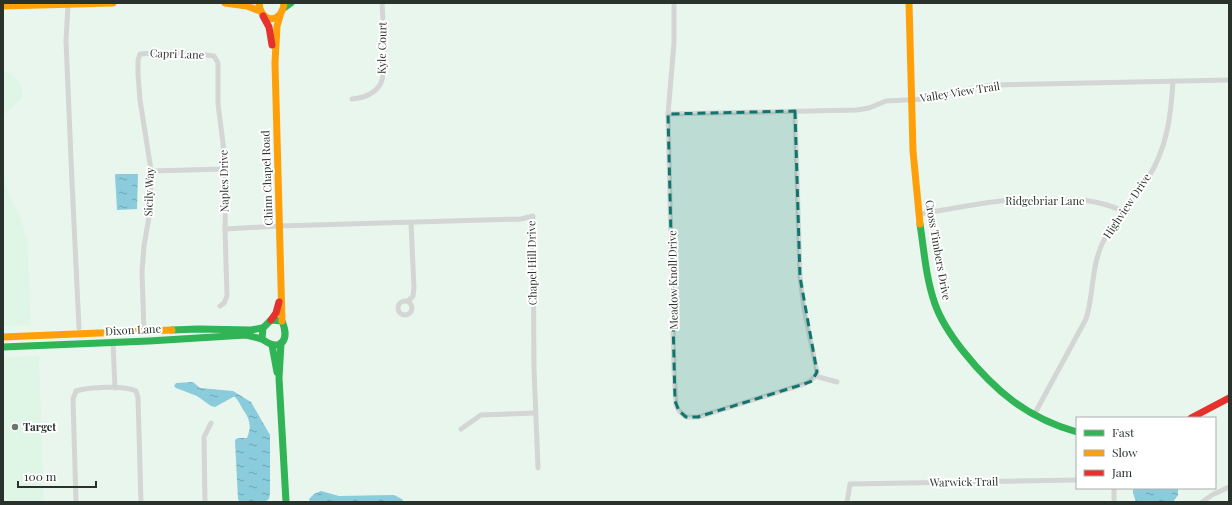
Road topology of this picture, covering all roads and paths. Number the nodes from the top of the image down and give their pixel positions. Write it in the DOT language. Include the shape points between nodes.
graph roads {
  1 [pos="106,3"];
  2 [pos="113,3"];
  3 [pos="225,3"];
  4 [pos="259,3"];
  5 [pos="291,3"];
  6 [pos="382,3"];
  7 [pos="674,3"];
  8 [pos="909,3"];
  9 [pos="68,5"];
  10 [pos="284,5"];
  11 [pos="3,6"];
  12 [pos="261,14"];
  13 [pos="280,16"];
  14 [pos="140,54"];
  15 [pos="214,56"];
  16 [pos="275,63"];
  17 [pos="1229,80"];
  18 [pos="1173,81"];
  19 [pos="352,99"];
  20 [pos="912,99"];
  21 [pos="795,111"];
  22 [pos="668,114"];
  23 [pos="225,169"];
  24 [pos="151,171"];
  25 [pos="1123,211"];
  26 [pos="919,215"];
  27 [pos="411,223"];
  28 [pos="279,226"];
  29 [pos="225,229"];
  30 [pos="281,292"];
  31 [pos="408,301"];
  32 [pos="220,306"];
  33 [pos="271,320"];
  34 [pos="282,321"];
  35 [pos="79,328"];
  36 [pos="262,328"];
  37 [pos="144,331"];
  38 [pos="26,336"];
  39 [pos="3,337"];
  40 [pos="262,339"];
  41 [pos="113,342"];
  42 [pos="281,344"];
  43 [pos="272,345"];
  44 [pos="26,346"];
  45 [pos="3,347"];
  46 [pos="815,376"];
  47 [pos="279,378"];
  48 [pos="837,382"];
  49 [pos="115,388"];
  50 [pos="1229,398"];
  51 [pos="535,413"];
  52 [pos="1034,415"];
  53 [pos="1193,417"];
  54 [pos="211,423"];
  55 [pos="461,429"];
  56 [pos="1076,432"];
  57 [pos="538,468"];
  58 [pos="1076,480"];
  59 [pos="1229,487"];
  60 [pos="1114,489"];
  61 [pos="76,502"];
  62 [pos="141,502"];
  63 [pos="205,502"];
  64 [pos="286,502"];
  65 [pos="847,502"];
  66 [pos="1114,502"];
  67 [pos="1202,502"];
  1 -- 2 [label="street"];
  1 -- 9 [label="street"];
  3 -- 12 [label="street" via="247,6"];
  4 -- 12 [label="street, Chinn Chapel Road"];
  5 -- 10 [label="street"];
  6 -- 19 [label="street, Kyle Court" via="383,72 380,83 363,98"];
  7 -- 22 [label="street, Meadow Knoll Drive" via="674,43"];
  8 -- 20 [label="street, Cross Timbers Drive"];
  9 -- 11 [label="street"];
  9 -- 35 [label="street" via="66,41"];
  10 -- 13 [label="street, Chinn Chapel Road"];
  12 -- 13 [label="street" via="271,19"];
  12 -- 16 [label="street, Chinn Chapel Road" via="270,33"];
  13 -- 16 [label="street, Chinn Chapel Road" via="276,26"];
  14 -- 15 [label="street, Capri Lane" via="160,52"];
  14 -- 24 [label="street, Sicily Way" via="140,100"];
  15 -- 23 [label="street, Naples Drive" via="218,63 218,104"];
  16 -- 28 [label="street, Chinn Chapel Road"];
  17 -- 18 [label="street, Valley View Trail"];
  18 -- 20 [label="street, Valley View Trail" via="991,85"];
  18 -- 25 [label="street, Highview Drive" via="1168,131 1148,178"];
  20 -- 21 [label="street, Valley View Trail" via="886,101 857,110"];
  20 -- 26 [label="street, Cross Timbers Drive" via="913,157"];
  21 -- 22 [label="street, Valley View Trail"];
  21 -- 46 [label="street" via="800,277 817,372"];
  22 -- 46 [label="street, Meadow Knoll Drive" via="675,401 679,411 686,417 698,417 804,384"];
  23 -- 24 [label="street"];
  23 -- 29 [label="street, Naples Drive"];
  24 -- 37 [label="street, Sicily Way" via="150,210 142,272"];
  25 -- 26 [label="street, Ridgebriar Lane" via="1094,201 1023,199"];
  25 -- 52 [label="street, Highview Drive" via="1102,244 1097,258 1086,319"];
  26 -- 52 [label="street, Cross Timbers Drive" via="933,297 941,318 966,355 985,377"];
  27 -- 28 [label="street, Chapel Hill Drive"];
  27 -- 31 [label="street" via="414,288 413,296"];
  27 -- 51 [label="street, Chapel Hill Drive" via="521,219 533,216"];
  28 -- 29 [label="street, Chapel Hill Drive"];
  28 -- 30 [label="street, Chinn Chapel Road"];
  29 -- 32 [label="street, Naples Drive" via="227,296"];
  30 -- 33 [label="street, Chinn Chapel Road" via="276,313"];
  30 -- 34 [label="street, Chinn Chapel Road"];
  33 -- 34 [label="street"];
  33 -- 36 [label="street"];
  34 -- 42 [label="street" via="287,335"];
  36 -- 37 [label="street, Dixon Lane"];
  36 -- 40 [label="street"];
  37 -- 38 [label="street, Dixon Lane"];
  38 -- 39 [label="street, Dixon Lane"];
  38 -- 44 [label="street"];
  40 -- 41 [label="street, Dixon Lane" via="246,334"];
  40 -- 43 [label="street"];
  41 -- 44 [label="street, Dixon Lane"];
  41 -- 49 [label="street"];
  42 -- 43 [label="street"];
  42 -- 47 [label="street"];
  43 -- 47 [label="street"];
  44 -- 45 [label="street, Dixon Lane"];
  46 -- 48 [label="street"];
  47 -- 64 [label="street"];
  49 -- 61 [label="street" via="84,388 76,391 73,399"];
  49 -- 62 [label="street" via="129,387 136,391 138,398"];
  50 -- 53 [label="street"];
  51 -- 55 [label="street" via="481,415"];
  51 -- 57 [label="street, Chapel Hill Drive"];
  52 -- 56 [label="street, Cross Timbers Drive"];
  54 -- 63 [label="street" via="204,437"];
  58 -- 65 [label="street, Warwick Trail" via="850,484"];
  59 -- 67 [label="street"];
  60 -- 66 [label="street"];
}
